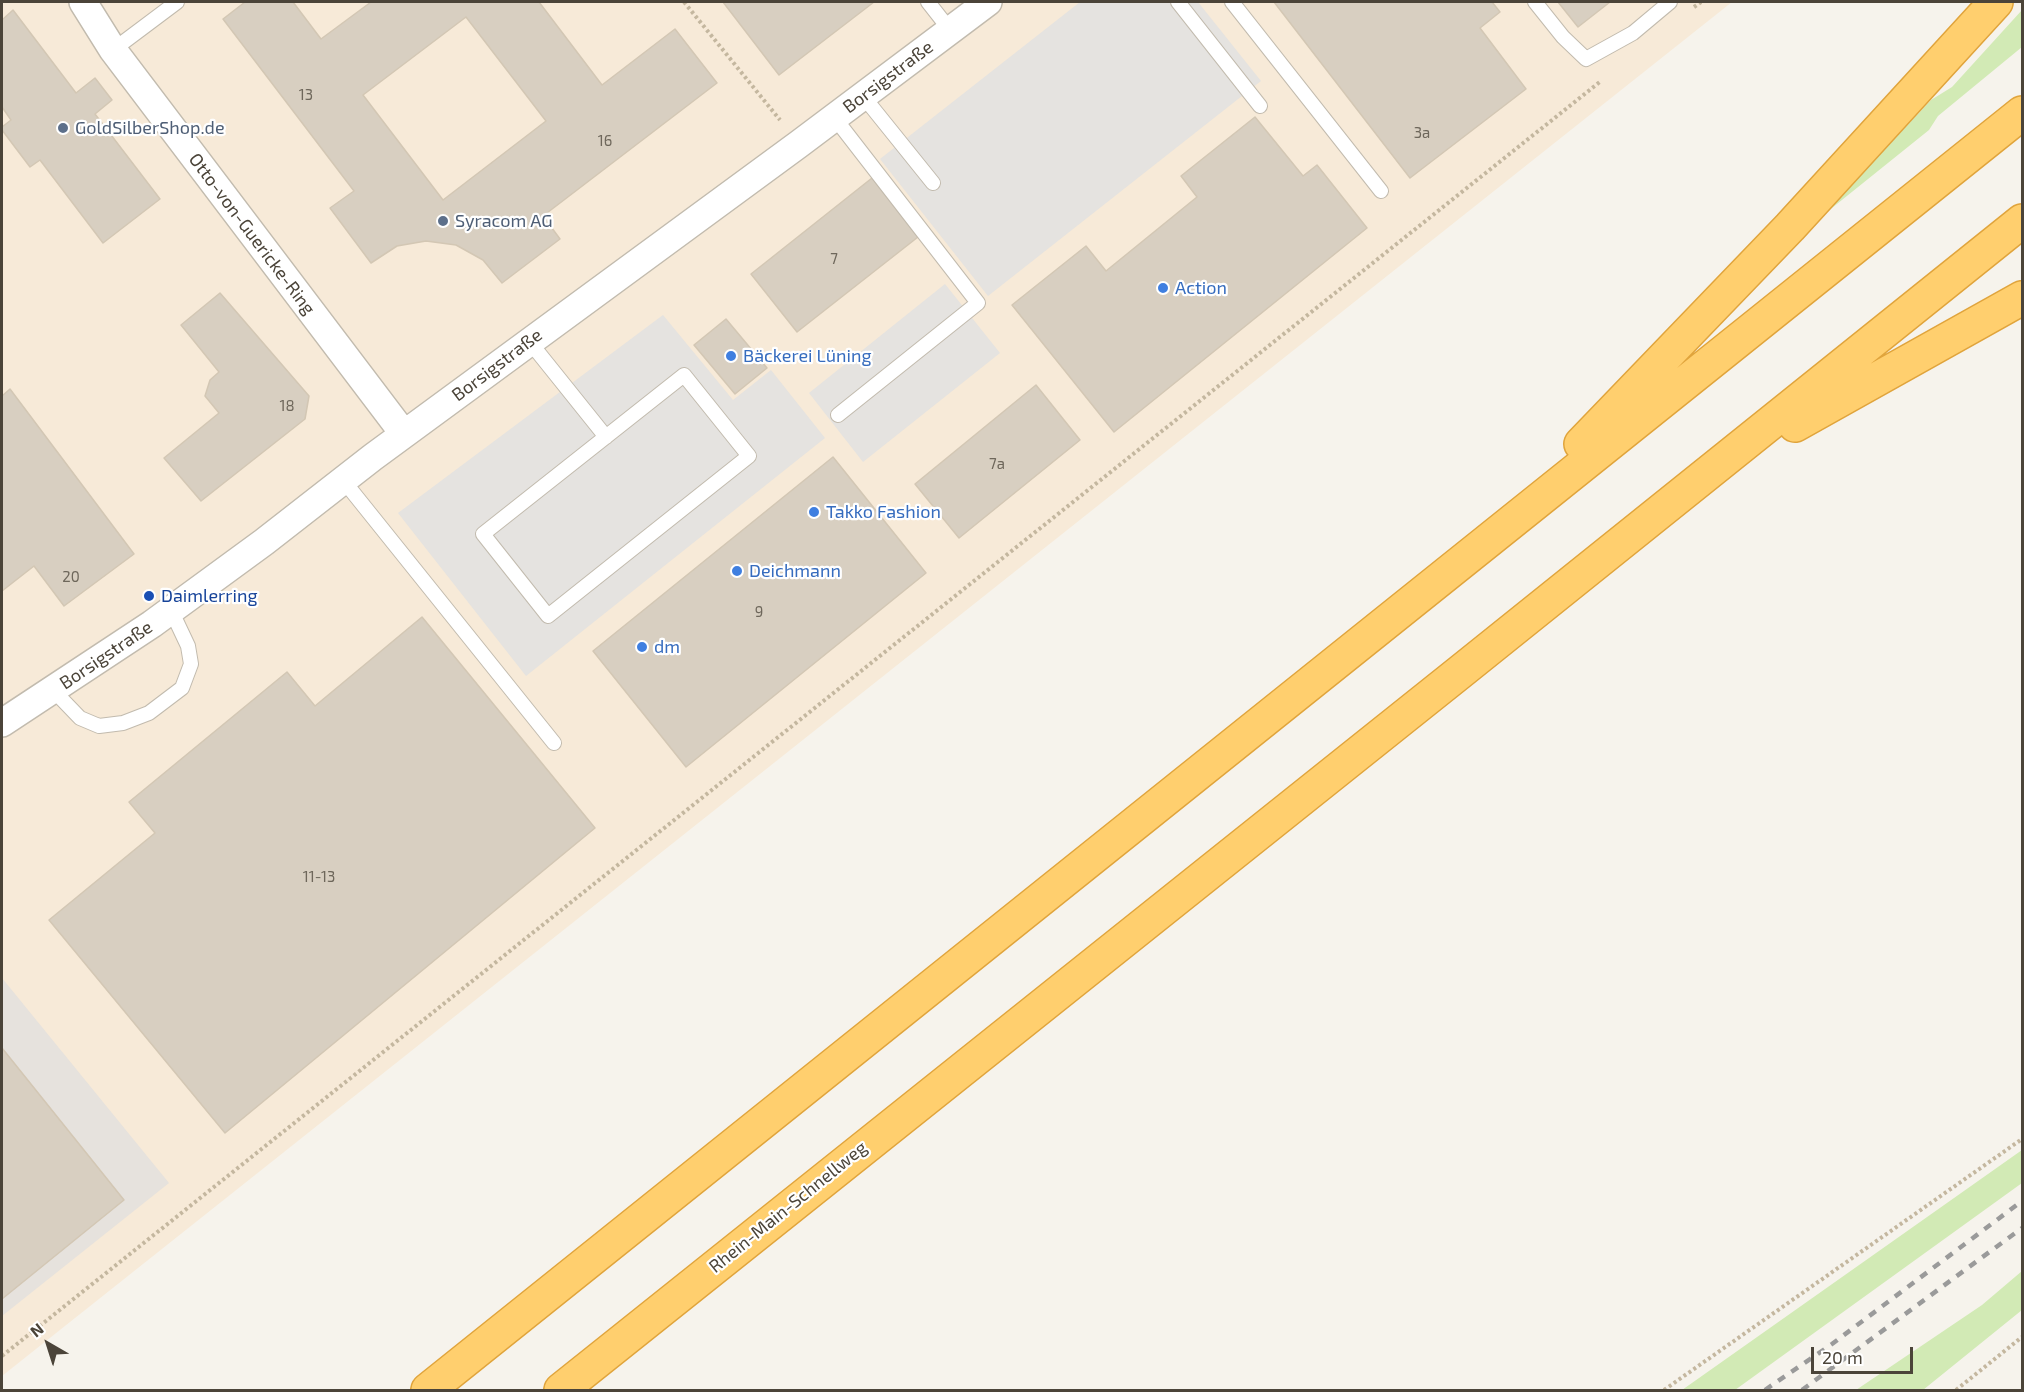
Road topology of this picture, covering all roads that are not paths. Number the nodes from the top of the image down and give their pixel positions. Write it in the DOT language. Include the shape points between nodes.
graph roads {
  1 [pos="83,2"];
  2 [pos="177,2"];
  3 [pos="928,2"];
  4 [pos="988,2"];
  5 [pos="1178,2"];
  6 [pos="1232,2"];
  7 [pos="1535,2"];
  8 [pos="1670,2"];
  9 [pos="1996,2"];
  10 [pos="950,30"];
  11 [pos="113,50"];
  12 [pos="863,96"];
  13 [pos="1260,106"];
  14 [pos="2022,112"];
  15 [pos="834,117"];
  16 [pos="933,183"];
  17 [pos="1381,191"];
  18 [pos="2022,221"];
  19 [pos="2022,298"];
  20 [pos="529,341"];
  21 [pos="838,415"];
  22 [pos="404,434"];
  23 [pos="606,437"];
  24 [pos="1714,470"];
  25 [pos="343,480"];
  26 [pos="1486,542"];
  27 [pos="171,610"];
  28 [pos="54,691"];
  29 [pos="2,723"];
  30 [pos="554,743"];
  31 [pos="428,1390"];
  32 [pos="561,1390"];
  1 -- 11 [label="street, Otto-von-Guericke-Ring"];
  2 -- 11 [label="lane"];
  3 -- 10 [label="lane"];
  4 -- 10 [label="street, Borsigstraße"];
  5 -- 13 [label="lane"];
  6 -- 17 [label="lane"];
  7 -- 8 [label="lane" via="1586,59 1633,33"];
  9 -- 26 [label="highway" via="1790,227"];
  10 -- 12 [label="street, Borsigstraße"];
  11 -- 22 [label="street, Otto-von-Guericke-Ring"];
  12 -- 15 [label="street, Borsigstraße"];
  12 -- 16 [label="lane"];
  14 -- 26 [label="highway"];
  15 -- 20 [label="street, Borsigstraße"];
  15 -- 21 [label="lane" via="978,303"];
  18 -- 24 [label="highway"];
  19 -- 24 [label="highway"];
  20 -- 22 [label="street, Borsigstraße"];
  20 -- 23 [label="lane"];
  22 -- 25 [label="street, Borsigstraße"];
  23 -- 23 [label="lane" via="483,534 548,616 749,456 684,375"];
  24 -- 32 [label="highway, Rhein-Main-Schnellweg"];
  25 -- 27 [label="street, Borsigstraße"];
  25 -- 30 [label="lane"];
  26 -- 31 [label="highway"];
  27 -- 28 [label="street, Borsigstraße"];
  27 -- 28 [label="lane" via="189,646 191,664 182,688 149,713 123,723 99,726 80,718"];
  28 -- 29 [label="street, Borsigstraße"];
}
